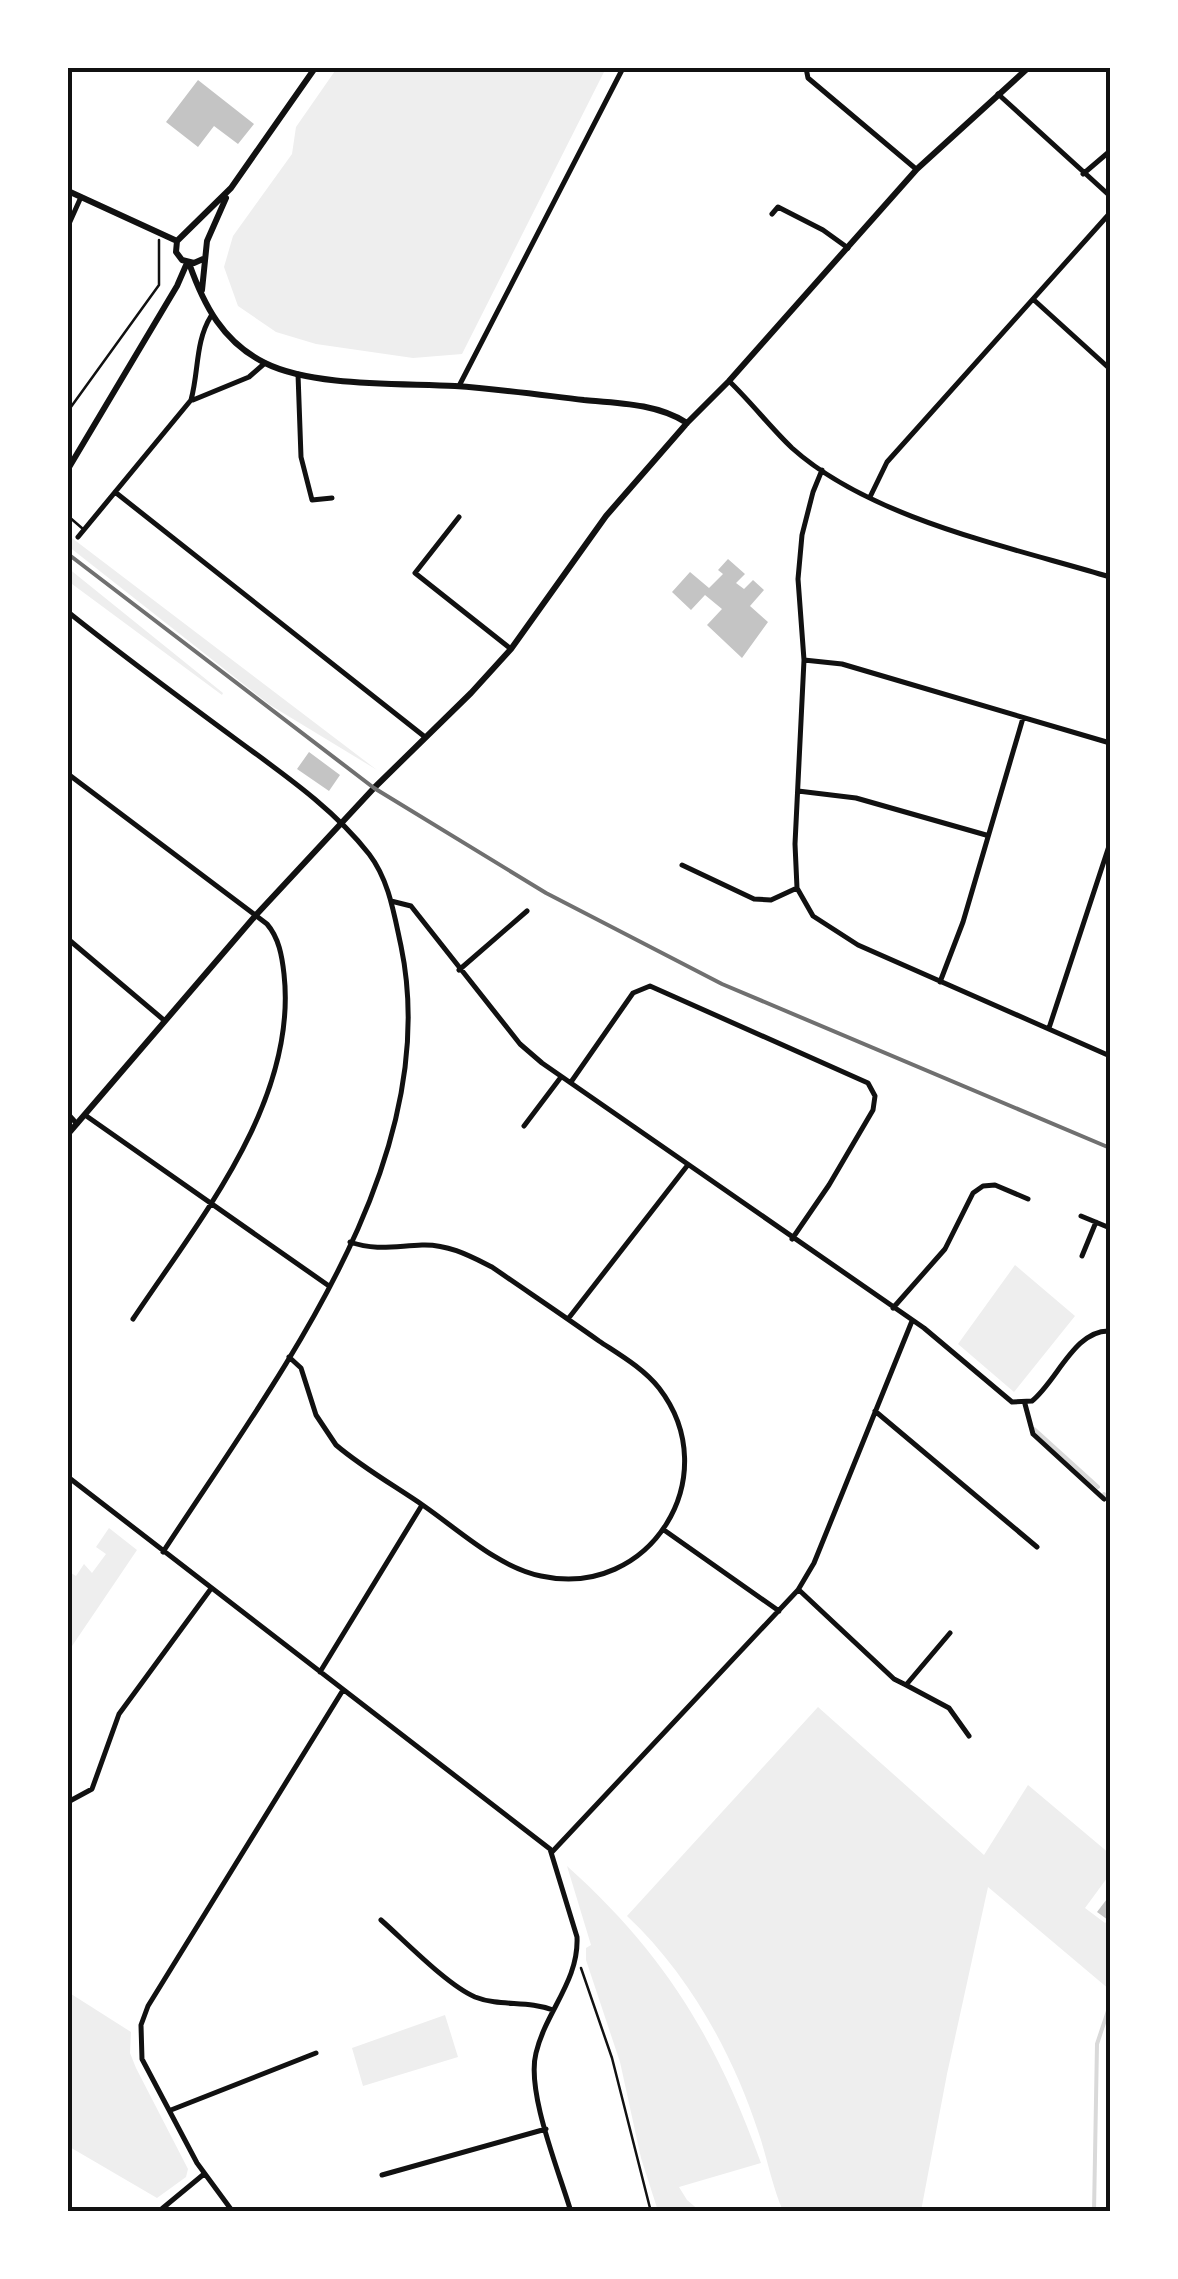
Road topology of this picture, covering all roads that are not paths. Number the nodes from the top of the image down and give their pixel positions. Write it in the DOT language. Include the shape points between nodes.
graph roads {
  1 [pos="315,68"];
  2 [pos="623,68"];
  3 [pos="806,68"];
  4 [pos="1028,68"];
  5 [pos="998,94"];
  6 [pos="1110,151"];
  7 [pos="917,170"];
  8 [pos="1083,174"];
  9 [pos="231,188"];
  10 [pos="68,191"];
  11 [pos="1110,196"];
  12 [pos="80,197"];
  13 [pos="1110,212"];
  14 [pos="772,214"];
  15 [pos="68,226"];
  16 [pos="190,231"];
  17 [pos="177,241"];
  18 [pos="207,241"];
  19 [pos="848,248"];
  20 [pos="203,259"];
  21 [pos="188,263"];
  22 [pos="202,292"];
  23 [pos="1034,300"];
  24 [pos="211,316"];
  25 [pos="265,363"];
  26 [pos="1110,369"];
  27 [pos="298,374"];
  28 [pos="729,381"];
  29 [pos="459,386"];
  30 [pos="191,400"];
  31 [pos="687,423"];
  32 [pos="68,468"];
  33 [pos="822,470"];
  34 [pos="115,492"];
  35 [pos="870,497"];
  36 [pos="332,498"];
  37 [pos="68,516"];
  38 [pos="459,517"];
  39 [pos="84,530"];
  40 [pos="78,536"];
  41 [pos="1110,577"];
  42 [pos="68,612"];
  43 [pos="511,649"];
  44 [pos="804,660"];
  45 [pos="1023,718"];
  46 [pos="426,737"];
  47 [pos="1110,743"];
  48 [pos="68,774"];
  49 [pos="798,790"];
  50 [pos="342,822"];
  51 [pos="986,835"];
  52 [pos="1110,843"];
  53 [pos="682,865"];
  54 [pos="797,888"];
  55 [pos="391,901"];
  56 [pos="527,912"];
  57 [pos="256,914"];
  58 [pos="68,939"];
  59 [pos="459,970"];
  60 [pos="940,982"];
  61 [pos="165,1021"];
  62 [pos="1049,1028"];
  63 [pos="1110,1056"];
  64 [pos="560,1076"];
  65 [pos="570,1083"];
  66 [pos="68,1114"];
  67 [pos="84,1115"];
  68 [pos="76,1124"];
  69 [pos="524,1126"];
  70 [pos="68,1134"];
  71 [pos="687,1166"];
  72 [pos="1028,1199"];
  73 [pos="210,1204"];
  74 [pos="1081,1216"];
  75 [pos="1096,1222"];
  76 [pos="1110,1228"];
  77 [pos="792,1238"];
  78 [pos="349,1242"];
  79 [pos="1082,1256"];
  80 [pos="330,1286"];
  81 [pos="893,1308"];
  82 [pos="133,1319"];
  83 [pos="568,1319"];
  84 [pos="912,1321"];
  85 [pos="1110,1331"];
  86 [pos="288,1358"];
  87 [pos="1025,1404"];
  88 [pos="875,1411"];
  89 [pos="68,1477"];
  90 [pos="1104,1499"];
  91 [pos="422,1505"];
  92 [pos="664,1530"];
  93 [pos="1037,1547"];
  94 [pos="163,1552"];
  95 [pos="211,1589"];
  96 [pos="798,1590"];
  97 [pos="779,1611"];
  98 [pos="950,1634"];
  99 [pos="320,1672"];
  100 [pos="906,1685"];
  101 [pos="344,1690"];
  102 [pos="969,1736"];
  103 [pos="68,1802"];
  104 [pos="552,1852"];
  105 [pos="381,1920"];
  106 [pos="553,2010"];
  107 [pos="316,2053"];
  108 [pos="170,2110"];
  109 [pos="546,2129"];
  110 [pos="204,2174"];
  111 [pos="382,2174"];
  112 [pos="158,2212"];
  113 [pos="232,2212"];
  114 [pos="570,2212"];
  1 -- 9 [label="street"];
  2 -- 29 [label="street"];
  3 -- 7 [label="street" via="808,78"];
  4 -- 5 [label="street"];
  5 -- 7 [label="street"];
  5 -- 8 [label="street"];
  6 -- 8 [label="street"];
  7 -- 19 [label="street"];
  8 -- 11 [label="street"];
  9 -- 16 [label="street"];
  9 -- 18 [label="street"];
  10 -- 12 [label="street"];
  12 -- 15 [label="street"];
  12 -- 17 [label="street"];
  13 -- 23 [label="street"];
  14 -- 19 [label="street" via="778,207"];
  16 -- 17 [label="street"];
  16 -- 18 [label="street"];
  17 -- 21 [label="street" via="176,252"];
  18 -- 20 [label="street"];
  19 -- 28 [label="street"];
  20 -- 21 [label="street"];
  20 -- 22 [label="street"];
  21 -- 22 [label="street"];
  21 -- 32 [label="street"];
  22 -- 24 [label="street"];
  23 -- 26 [label="street"];
  23 -- 35 [label="street" via="888,462"];
  24 -- 25 [label="street"];
  24 -- 30 [label="street" via="198,343"];
  25 -- 27 [label="street"];
  25 -- 30 [label="street" via="249,377"];
  27 -- 29 [label="street"];
  27 -- 36 [label="street" via="301,457 312,500"];
  28 -- 31 [label="street"];
  28 -- 33 [label="street"];
  29 -- 31 [label="street" via="662,410"];
  30 -- 34 [label="street"];
  31 -- 43 [label="street" via="606,516"];
  33 -- 35 [label="street"];
  33 -- 44 [label="street" via="802,535"];
  34 -- 39 [label="street"];
  34 -- 46 [label="street"];
  35 -- 41 [label="street" via="919,520"];
  37 -- 39 [label="lane"];
  38 -- 43 [label="street" via="416,573"];
  39 -- 40 [label="street"];
  42 -- 50 [label="street"];
  43 -- 46 [label="street"];
  44 -- 45 [label="street" via="842,664"];
  44 -- 49 [label="street"];
  45 -- 47 [label="street"];
  45 -- 51 [label="street"];
  46 -- 50 [label="street"];
  48 -- 57 [label="street"];
  49 -- 51 [label="street" via="856,798"];
  49 -- 54 [label="street"];
  50 -- 55 [label="street" via="371,856"];
  50 -- 57 [label="street"];
  51 -- 60 [label="street"];
  52 -- 62 [label="street"];
  53 -- 54 [label="street" via="754,899 771,900"];
  54 -- 60 [label="street" via="813,916 842,937"];
  55 -- 59 [label="street" via="411,906"];
  55 -- 78 [label="street" via="406,970 408,1053 373,1188"];
  56 -- 59 [label="street"];
  57 -- 61 [label="street"];
  57 -- 73 [label="street" via="279,946 282,1031 260,1112"];
  58 -- 61 [label="street"];
  59 -- 64 [label="street" via="520,1044"];
  60 -- 62 [label="street"];
  61 -- 67 [label="street"];
  62 -- 63 [label="street"];
  64 -- 65 [label="street"];
  64 -- 69 [label="street"];
  65 -- 71 [label="street"];
  65 -- 77 [label="street" via="630,998 650,986 868,1083 873,1110"];
  66 -- 68 [label="street"];
  67 -- 68 [label="street"];
  67 -- 73 [label="street"];
  68 -- 70 [label="street"];
  71 -- 77 [label="street"];
  71 -- 83 [label="street"];
  72 -- 81 [label="street" via="995,1185 973,1193 945,1249"];
  73 -- 80 [label="street"];
  73 -- 82 [label="street"];
  74 -- 75 [label="street"];
  75 -- 76 [label="street"];
  75 -- 79 [label="street"];
  77 -- 81 [label="street"];
  78 -- 80 [label="street"];
  78 -- 83 [label="street" via="381,1250 425,1245 457,1251"];
  80 -- 86 [label="street"];
  81 -- 84 [label="street"];
  83 -- 92 [label="street" via="648,1376 676,1416 684,1474"];
  84 -- 87 [label="street" via="1002,1395"];
  84 -- 88 [label="street"];
  85 -- 87 [label="street" via="1086,1338"];
  86 -- 91 [label="street" via="301,1368 316,1416 336,1445"];
  86 -- 94 [label="street"];
  87 -- 90 [label="street" via="1033,1434"];
  88 -- 93 [label="street"];
  88 -- 96 [label="street"];
  89 -- 94 [label="street"];
  91 -- 92 [label="street" via="507,1564 556,1579 616,1568"];
  91 -- 99 [label="street"];
  92 -- 97 [label="street"];
  94 -- 95 [label="street"];
  95 -- 99 [label="street"];
  95 -- 103 [label="street" via="119,1714 92,1789"];
  96 -- 97 [label="street"];
  96 -- 100 [label="street"];
  97 -- 104 [label="street"];
  98 -- 100 [label="street"];
  99 -- 101 [label="street"];
  100 -- 102 [label="street" via="948,1708"];
  101 -- 104 [label="street"];
  101 -- 108 [label="street" via="148,2006 142,2058"];
  104 -- 106 [label="street" via="576,1936 576,1960"];
  105 -- 106 [label="street" via="472,1996"];
  106 -- 109 [label="street" via="533,2068"];
  107 -- 108 [label="street"];
  108 -- 110 [label="street"];
  109 -- 111 [label="street"];
  109 -- 114 [label="street"];
  110 -- 112 [label="street"];
  110 -- 113 [label="street"];
}
